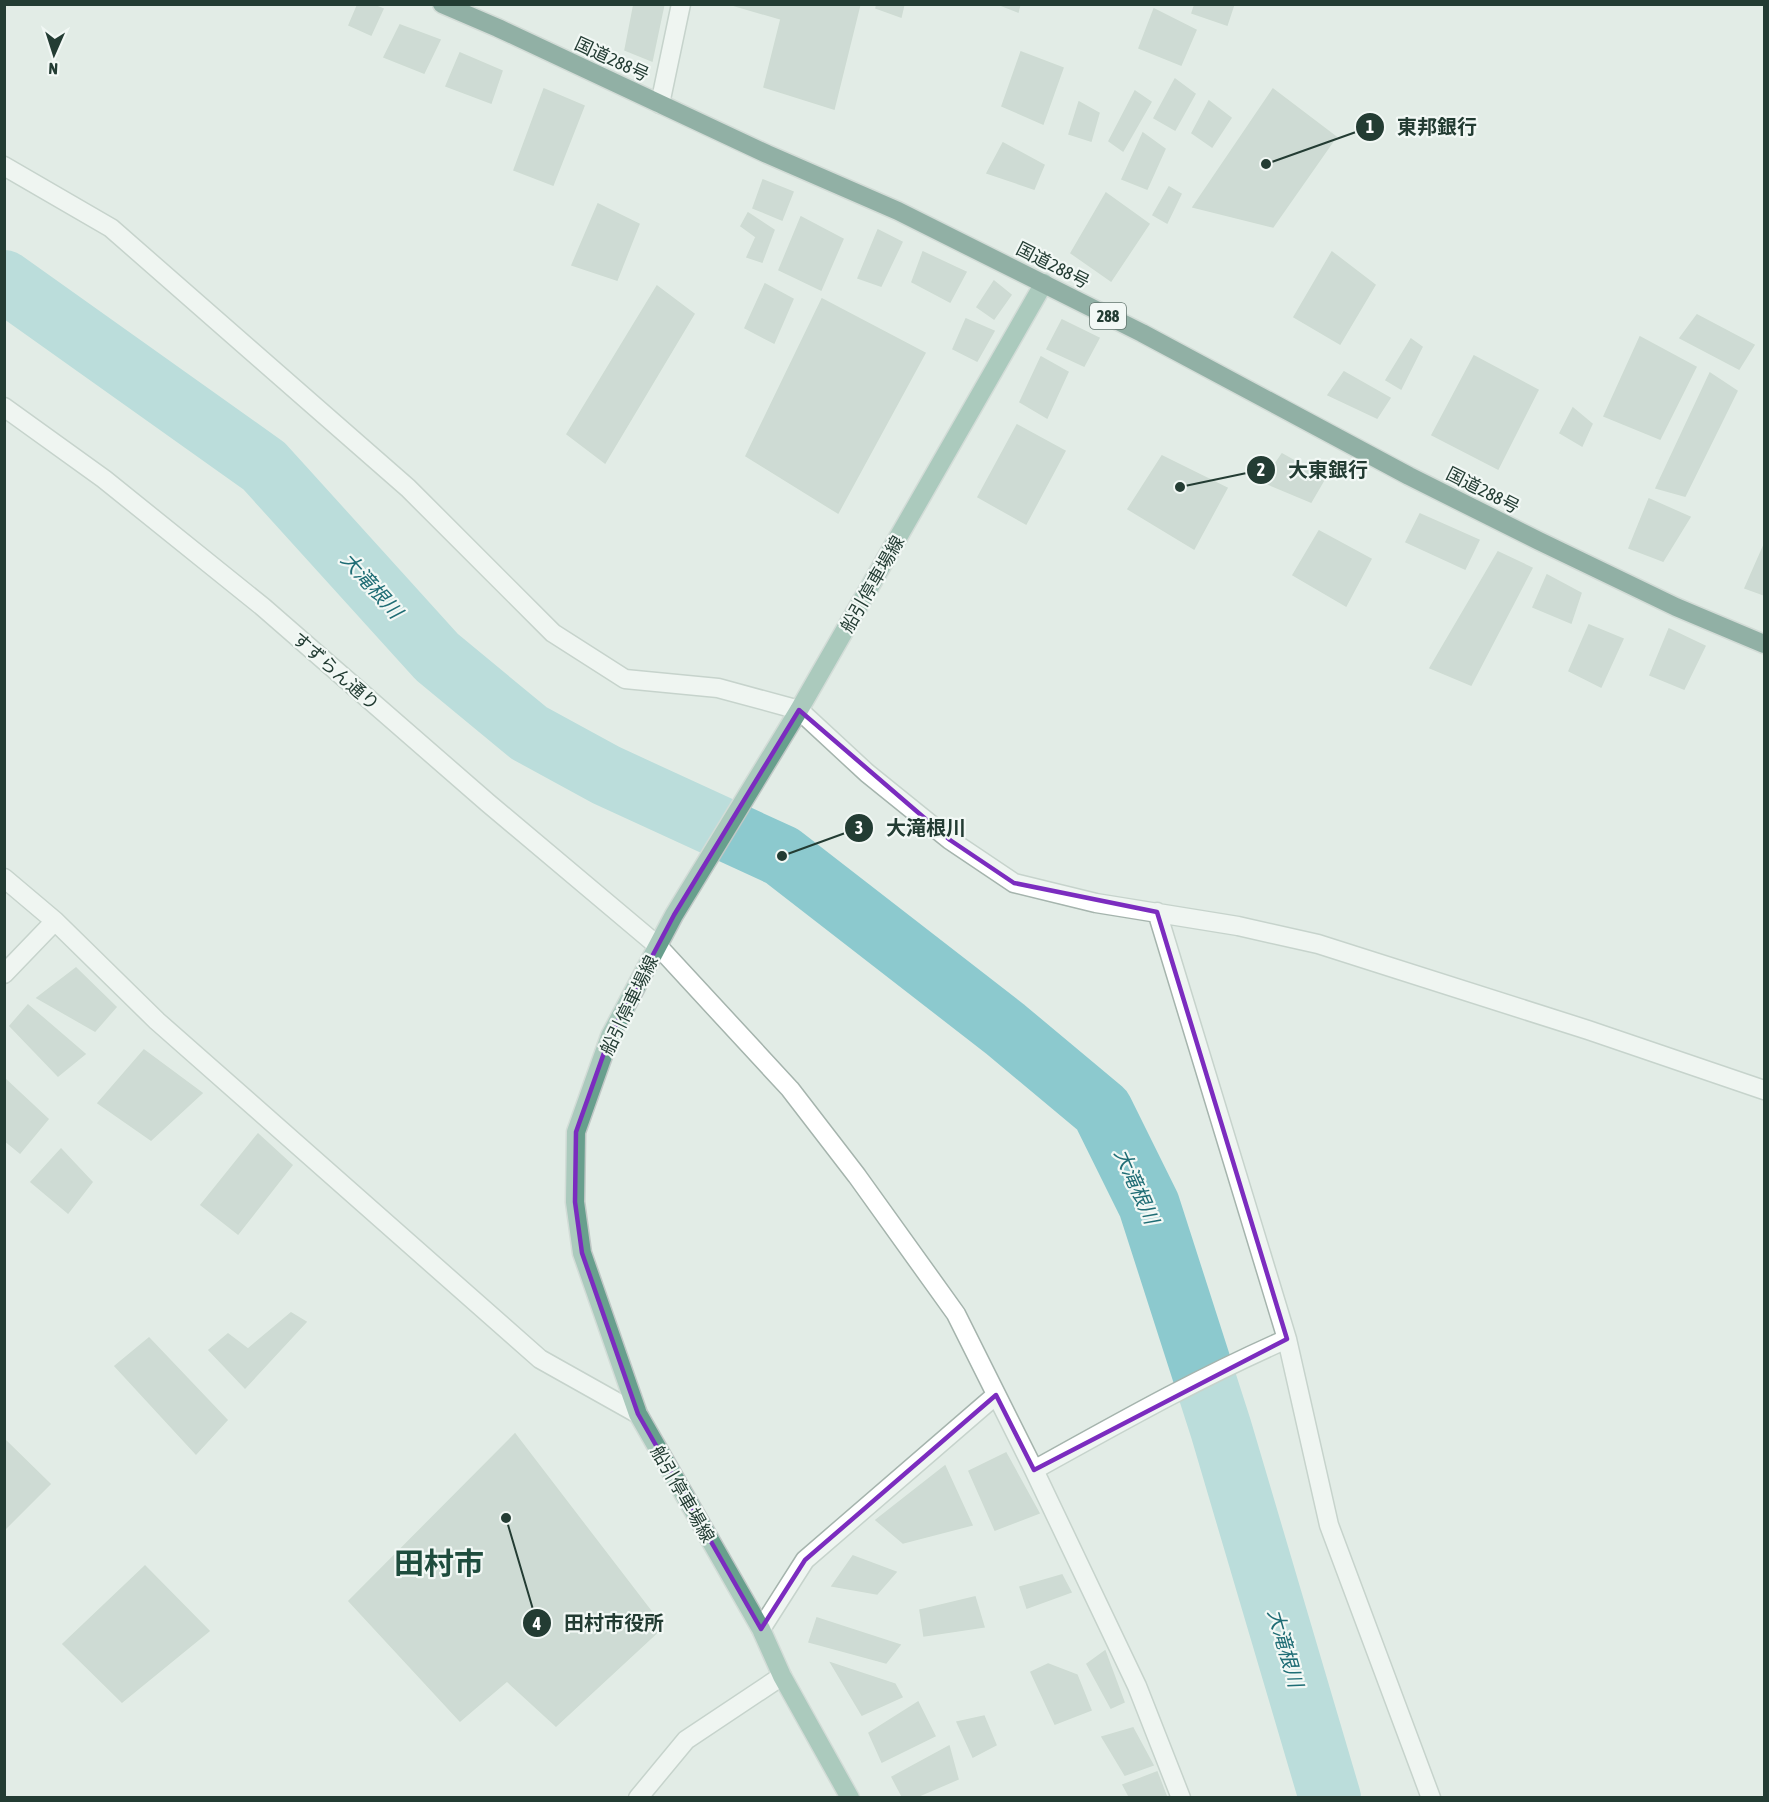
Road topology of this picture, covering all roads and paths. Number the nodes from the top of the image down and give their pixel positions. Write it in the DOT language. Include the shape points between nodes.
graph roads {
  1 [pos="442,4"];
  2 [pos="681,4"];
  3 [pos="660,104"];
  4 [pos="4,166"];
  5 [pos="1044,283"];
  6 [pos="4,407"];
  7 [pos="1764,644"];
  8 [pos="799,710"];
  9 [pos="4,878"];
  10 [pos="1157,912"];
  11 [pos="55,921"];
  12 [pos="658,946"];
  13 [pos="4,974"];
  14 [pos="1764,1090"];
  15 [pos="1287,1339"];
  16 [pos="996,1395"];
  17 [pos="638,1414"];
  18 [pos="1034,1470"];
  19 [pos="761,1629"];
  20 [pos="782,1676"];
  21 [pos="638,1797"];
  22 [pos="850,1797"];
  23 [pos="1181,1797"];
  24 [pos="1431,1797"];
  1 -- 3 [label="highway, 国道288号 / 288"];
  2 -- 3 [label="street"];
  3 -- 5 [label="highway, 国道288号 / 288" via="898,211"];
  4 -- 8 [label="street" via="111,228 408,488 553,633 625,680 718,688"];
  5 -- 7 [label="highway, 国道288号 / 288" via="1409,476 1676,607"];
  5 -- 8 [label="main road, 船引停車場線"];
  6 -- 12 [label="street, すずらん通り" via="104,479 263,607"];
  8 -- 10 [label="street" via="867,773 950,840 1014,883 1096,903"];
  8 -- 12 [label="main road, 船引停車場線"];
  9 -- 11 [label="street"];
  10 -- 14 [label="street" via="1318,944"];
  10 -- 15 [label="street"];
  11 -- 13 [label="street"];
  11 -- 17 [label="street" via="157,1021 540,1359"];
  12 -- 16 [label="street, すずらん通り" via="790,1089 857,1176 956,1314"];
  12 -- 17 [label="main road, 船引停車場線" via="610,1036 576,1132 575,1202 582,1253"];
  15 -- 18 [label="street" via="1139,1412"];
  15 -- 24 [label="street" via="1329,1525"];
  16 -- 18 [label="street, すずらん通り"];
  16 -- 19 [label="street" via="805,1560"];
  17 -- 19 [label="main road, 船引停車場線"];
  18 -- 23 [label="street, すずらん通り" via="1137,1686"];
  19 -- 20 [label="main road, 船引停車場線"];
  20 -- 21 [label="street" via="686,1740"];
  20 -- 22 [label="main road, 船引停車場線"];
}
